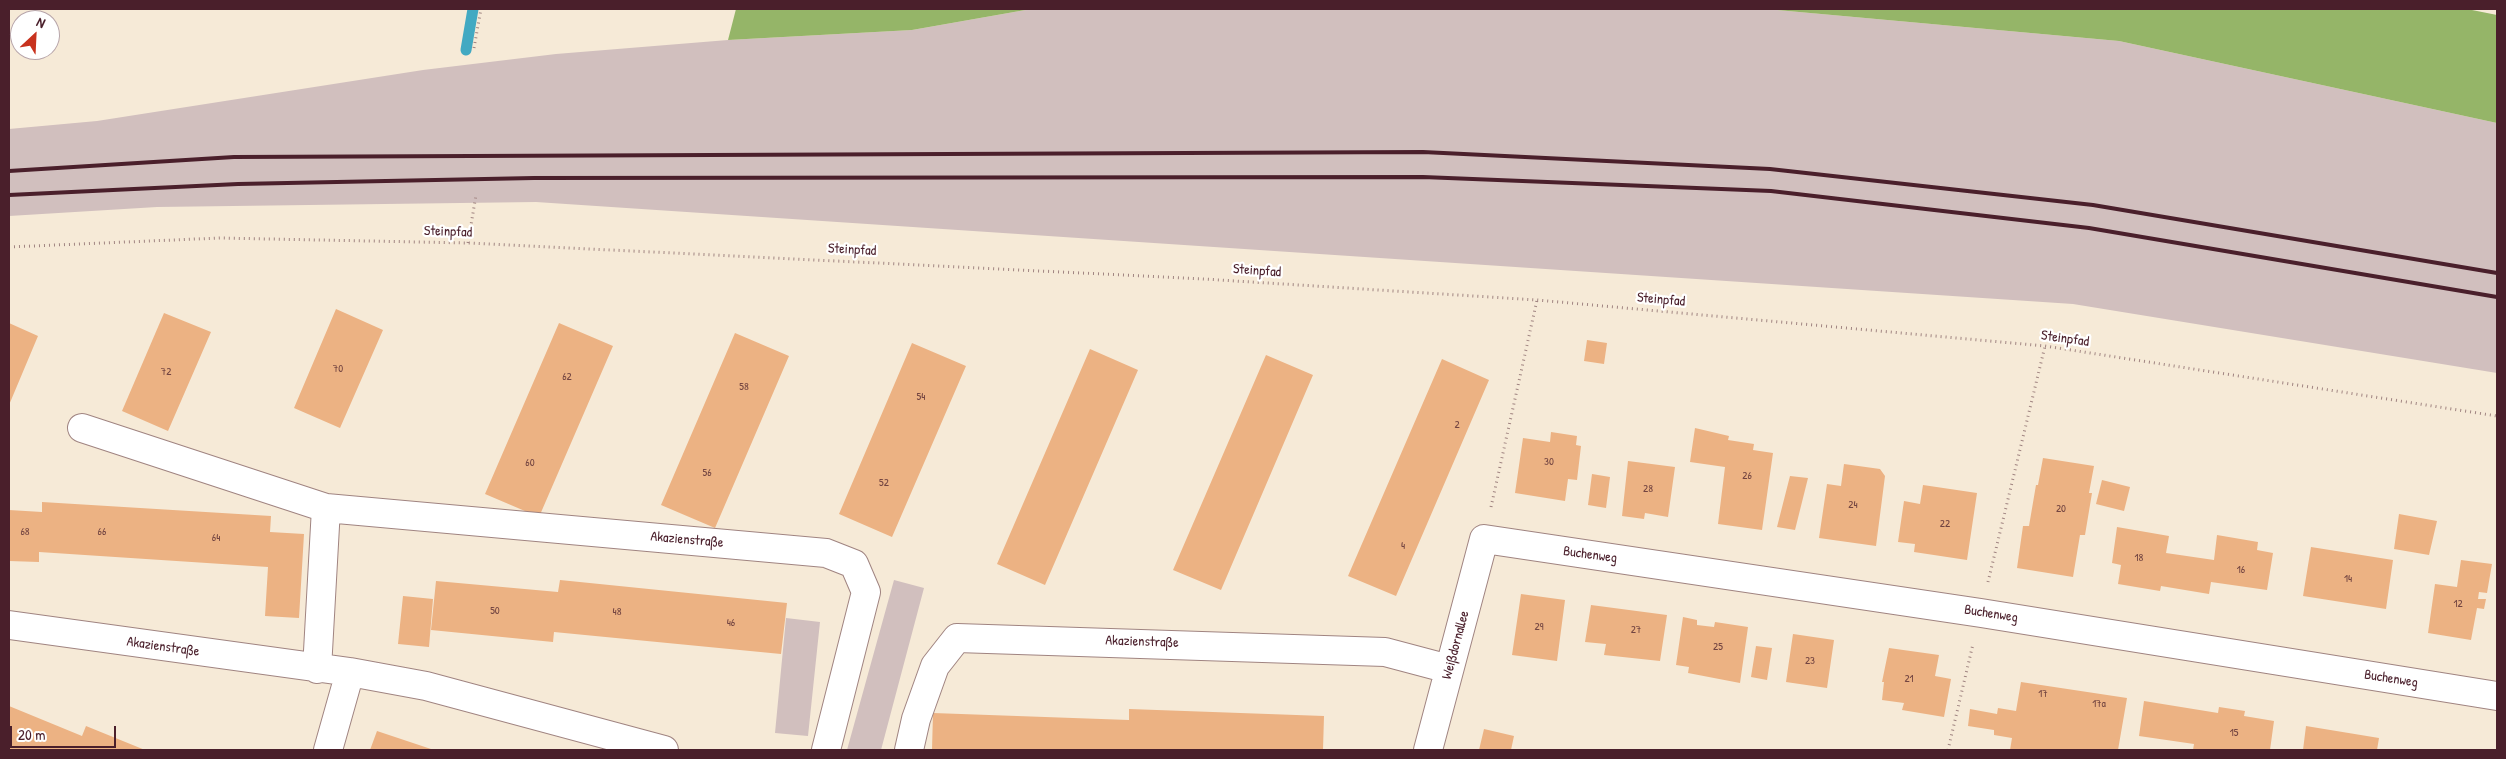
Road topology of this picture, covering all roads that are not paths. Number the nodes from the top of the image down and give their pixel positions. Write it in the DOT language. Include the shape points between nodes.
graph roads {
  1 [pos="82,428"];
  2 [pos="326,508"];
  3 [pos="1484,539"];
  4 [pos="9,625"];
  5 [pos="317,669"];
  6 [pos="1449,669"];
  7 [pos="350,672"];
  8 [pos="2497,696"];
  9 [pos="328,750"];
  10 [pos="664,750"];
  11 [pos="826,750"];
  12 [pos="909,750"];
  13 [pos="1428,750"];
  1 -- 2 [label="street, Akazienstraße"];
  2 -- 5 [label="street"];
  2 -- 11 [label="street, Akazienstraße" via="826,552 854,564 866,592"];
  3 -- 6 [label="street, Weißdornallee"];
  3 -- 8 [label="street, Buchenweg" via="1981,613"];
  4 -- 5 [label="street, Akazienstraße"];
  5 -- 7 [label="street, Akazienstraße"];
  6 -- 12 [label="street, Akazienstraße" via="1385,652 957,638 935,666"];
  6 -- 13 [label="street, Weißdornallee"];
  7 -- 9 [label="street"];
  7 -- 10 [label="street, Akazienstraße" via="426,686"];
}
